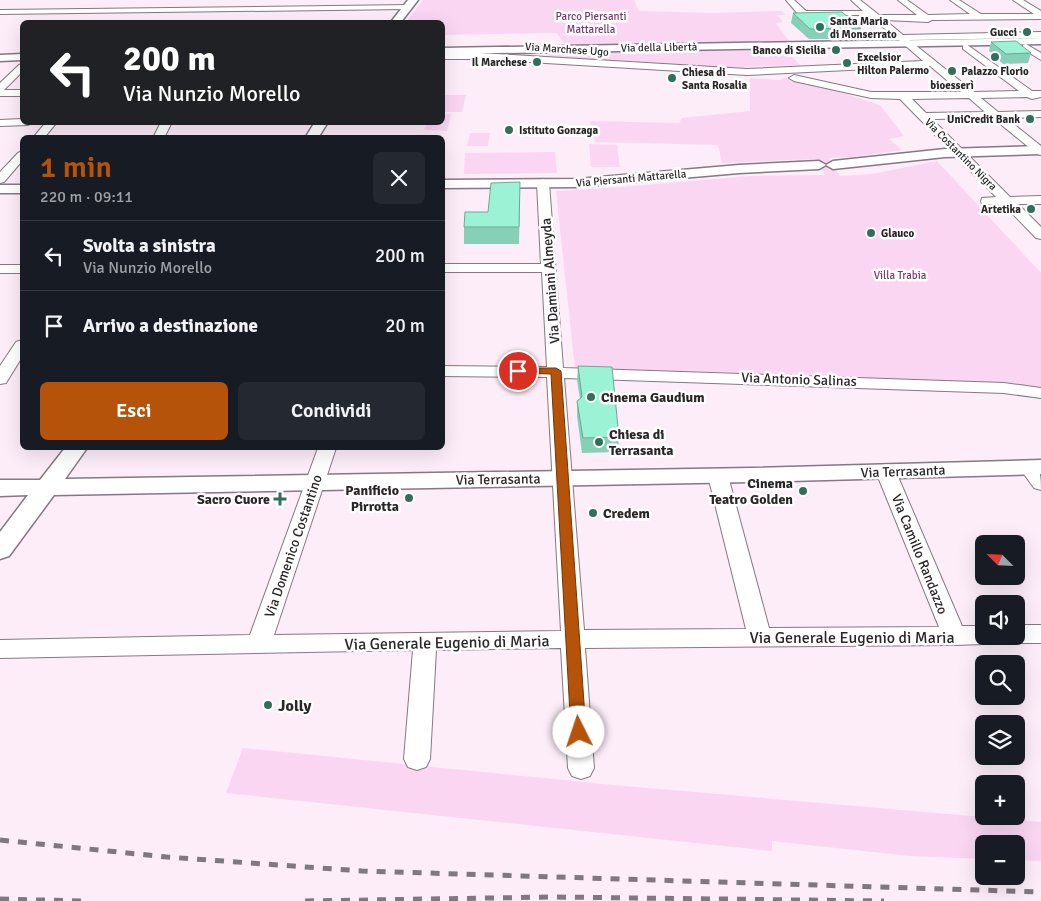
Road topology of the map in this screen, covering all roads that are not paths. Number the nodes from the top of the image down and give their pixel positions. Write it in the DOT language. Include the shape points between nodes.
graph roads {
  1 [pos="62,0"];
  2 [pos="143,0"];
  3 [pos="212,0"];
  4 [pos="790,0"];
  5 [pos="855,0"];
  6 [pos="902,0"];
  7 [pos="954,0"];
  8 [pos="1017,0"];
  9 [pos="411,3"];
  10 [pos="323,4"];
  11 [pos="205,9"];
  12 [pos="134,10"];
  13 [pos="47,11"];
  14 [pos="0,12"];
  15 [pos="832,14"];
  16 [pos="1041,15"];
  17 [pos="980,17"];
  18 [pos="876,18"];
  19 [pos="926,18"];
  20 [pos="124,20"];
  21 [pos="398,20"];
  22 [pos="892,30"];
  23 [pos="1041,35"];
  24 [pos="1009,36"];
  25 [pos="951,37"];
  26 [pos="1041,40"];
  27 [pos="876,43"];
  28 [pos="907,43"];
  29 [pos="1026,46"];
  30 [pos="1041,46"];
  31 [pos="966,48"];
  32 [pos="445,51"];
  33 [pos="445,56"];
  34 [pos="20,57"];
  35 [pos="1041,57"];
  36 [pos="0,58"];
  37 [pos="931,63"];
  38 [pos="900,65"];
  39 [pos="20,68"];
  40 [pos="808,70"];
  41 [pos="766,72"];
  42 [pos="822,84"];
  43 [pos="0,88"];
  44 [pos="0,93"];
  45 [pos="20,93"];
  46 [pos="1030,94"];
  47 [pos="1041,94"];
  48 [pos="971,95"];
  49 [pos="903,96"];
  50 [pos="1041,103"];
  51 [pos="1041,114"];
  52 [pos="996,115"];
  53 [pos="922,116"];
  54 [pos="20,122"];
  55 [pos="0,123"];
  56 [pos="49,125"];
  57 [pos="41,135"];
  58 [pos="1040,151"];
  59 [pos="959,152"];
  60 [pos="20,157"];
  61 [pos="20,174"];
  62 [pos="2,175"];
  63 [pos="543,183"];
  64 [pos="445,184"];
  65 [pos="0,189"];
  66 [pos="20,189"];
  67 [pos="1041,200"];
  68 [pos="987,201"];
  69 [pos="1008,201"];
  70 [pos="1041,235"];
  71 [pos="445,268"];
  72 [pos="548,268"];
  73 [pos="0,269"];
  74 [pos="20,269"];
  75 [pos="20,348"];
  76 [pos="445,371"];
  77 [pos="556,371"];
  78 [pos="20,372"];
  79 [pos="2,374"];
  80 [pos="1041,392"];
  81 [pos="74,450"];
  82 [pos="326,450"];
  83 [pos="886,472"];
  84 [pos="1037,473"];
  85 [pos="718,476"];
  86 [pos="562,478"];
  87 [pos="314,482"];
  88 [pos="45,487"];
  89 [pos="0,488"];
  90 [pos="0,550"];
  91 [pos="1025,634"];
  92 [pos="1041,634"];
  93 [pos="975,635"];
  94 [pos="954,636"];
  95 [pos="760,637"];
  96 [pos="573,640"];
  97 [pos="425,642"];
  98 [pos="259,644"];
  99 [pos="0,649"];
  100 [pos="418,759"];
  101 [pos="581,768"];
  1 -- 13 [label="street"];
  2 -- 12 [label="street"];
  3 -- 11 [label="street"];
  4 -- 15 [label="street" via="801,12"];
  5 -- 18 [label="street"];
  6 -- 19 [label="street"];
  7 -- 17 [label="street"];
  8 -- 16 [label="street"];
  9 -- 10 [label="street"];
  9 -- 21 [label="street"];
  10 -- 11 [label="street" via="215,12"];
  11 -- 12 [label="street"];
  12 -- 13 [label="street"];
  12 -- 20 [label="street"];
  13 -- 14 [label="street"];
  15 -- 18 [label="street"];
  15 -- 18 [label="street" via="853,22"];
  16 -- 17 [label="street"];
  17 -- 19 [label="street"];
  17 -- 24 [label="street"];
  18 -- 19 [label="street"];
  18 -- 22 [label="street"];
  19 -- 25 [label="street"];
  22 -- 27 [label="street" via="862,31"];
  22 -- 28 [label="street"];
  23 -- 24 [label="street, Via della Libertà"];
  24 -- 25 [label="street, Via della Libertà"];
  25 -- 28 [label="street, Via della Libertà"];
  26 -- 28 [label="street, Via della Libertà"];
  27 -- 28 [label="street, Via della Libertà"];
  27 -- 32 [label="street, Via della Libertà"];
  27 -- 38 [label="street"];
  28 -- 31 [label="street, Via della Libertà"];
  28 -- 37 [label="street"];
  29 -- 30 [label="street, Via della Libertà"];
  29 -- 31 [label="street, Via della Libertà"];
  29 -- 35 [label="street"];
  31 -- 46 [label="street"];
  33 -- 41 [label="street, Via Marchese Ugo"];
  34 -- 36 [label="street"];
  37 -- 38 [label="street, Via Marchese Ugo"];
  37 -- 48 [label="street"];
  38 -- 40 [label="street, Via Marchese Ugo"];
  39 -- 43 [label="street"];
  40 -- 41 [label="street, Via Marchese Ugo"];
  40 -- 42 [label="street"];
  41 -- 42 [label="street"];
  42 -- 49 [label="street" via="871,95"];
  44 -- 45 [label="street"];
  46 -- 47 [label="street"];
  46 -- 48 [label="street"];
  46 -- 50 [label="street"];
  48 -- 49 [label="street"];
  48 -- 52 [label="street"];
  49 -- 53 [label="street"];
  51 -- 52 [label="street"];
  52 -- 53 [label="street"];
  52 -- 58 [label="street"];
  53 -- 59 [label="street, Via Costantino Nigra"];
  54 -- 55 [label="street"];
  56 -- 57 [label="street"];
  58 -- 59 [label="street, Via Piersanti Mattarella"];
  59 -- 63 [label="street, Via Piersanti Mattarella" via="826,165"];
  59 -- 69 [label="street, Via Costantino Nigra"];
  60 -- 62 [label="street"];
  61 -- 62 [label="street"];
  63 -- 64 [label="street, Via Piersanti Mattarella"];
  63 -- 72 [label="street, Via Damiani Almeyda"];
  65 -- 66 [label="street"];
  67 -- 69 [label="street"];
  68 -- 69 [label="street"];
  69 -- 70 [label="street, Via Costantino Nigra"];
  71 -- 72 [label="street"];
  72 -- 77 [label="street, Via Damiani Almeyda"];
  73 -- 74 [label="street"];
  75 -- 79 [label="street"];
  76 -- 77 [label="street, Via Antonio Salinas"];
  77 -- 80 [label="street, Via Antonio Salinas"];
  77 -- 86 [label="street, Via Damiani Almeyda"];
  78 -- 79 [label="street"];
  81 -- 88 [label="street"];
  82 -- 87 [label="street, Via Domenico Costantino"];
  83 -- 84 [label="street, Via Terrasanta"];
  83 -- 85 [label="street, Via Terrasanta"];
  83 -- 94 [label="street, Via Camillo Randazzo"];
  85 -- 86 [label="street, Via Terrasanta"];
  85 -- 95 [label="street"];
  86 -- 87 [label="street, Via Terrasanta"];
  86 -- 96 [label="street, Via Damiani Almeyda"];
  87 -- 88 [label="street, Via Terrasanta"];
  87 -- 98 [label="street, Via Domenico Costantino"];
  88 -- 89 [label="street, Via Terrasanta"];
  88 -- 90 [label="street"];
  91 -- 92 [label="street"];
  93 -- 94 [label="street, Via Generale Eugenio di Maria"];
  94 -- 95 [label="street, Via Generale Eugenio di Maria"];
  95 -- 96 [label="street, Via Generale Eugenio di Maria"];
  96 -- 97 [label="street, Via Generale Eugenio di Maria"];
  96 -- 101 [label="street, Via Damiani Almeyda"];
  97 -- 98 [label="street, Via Generale Eugenio di Maria"];
  97 -- 100 [label="street"];
  98 -- 99 [label="street, Via Generale Eugenio di Maria"];
}
